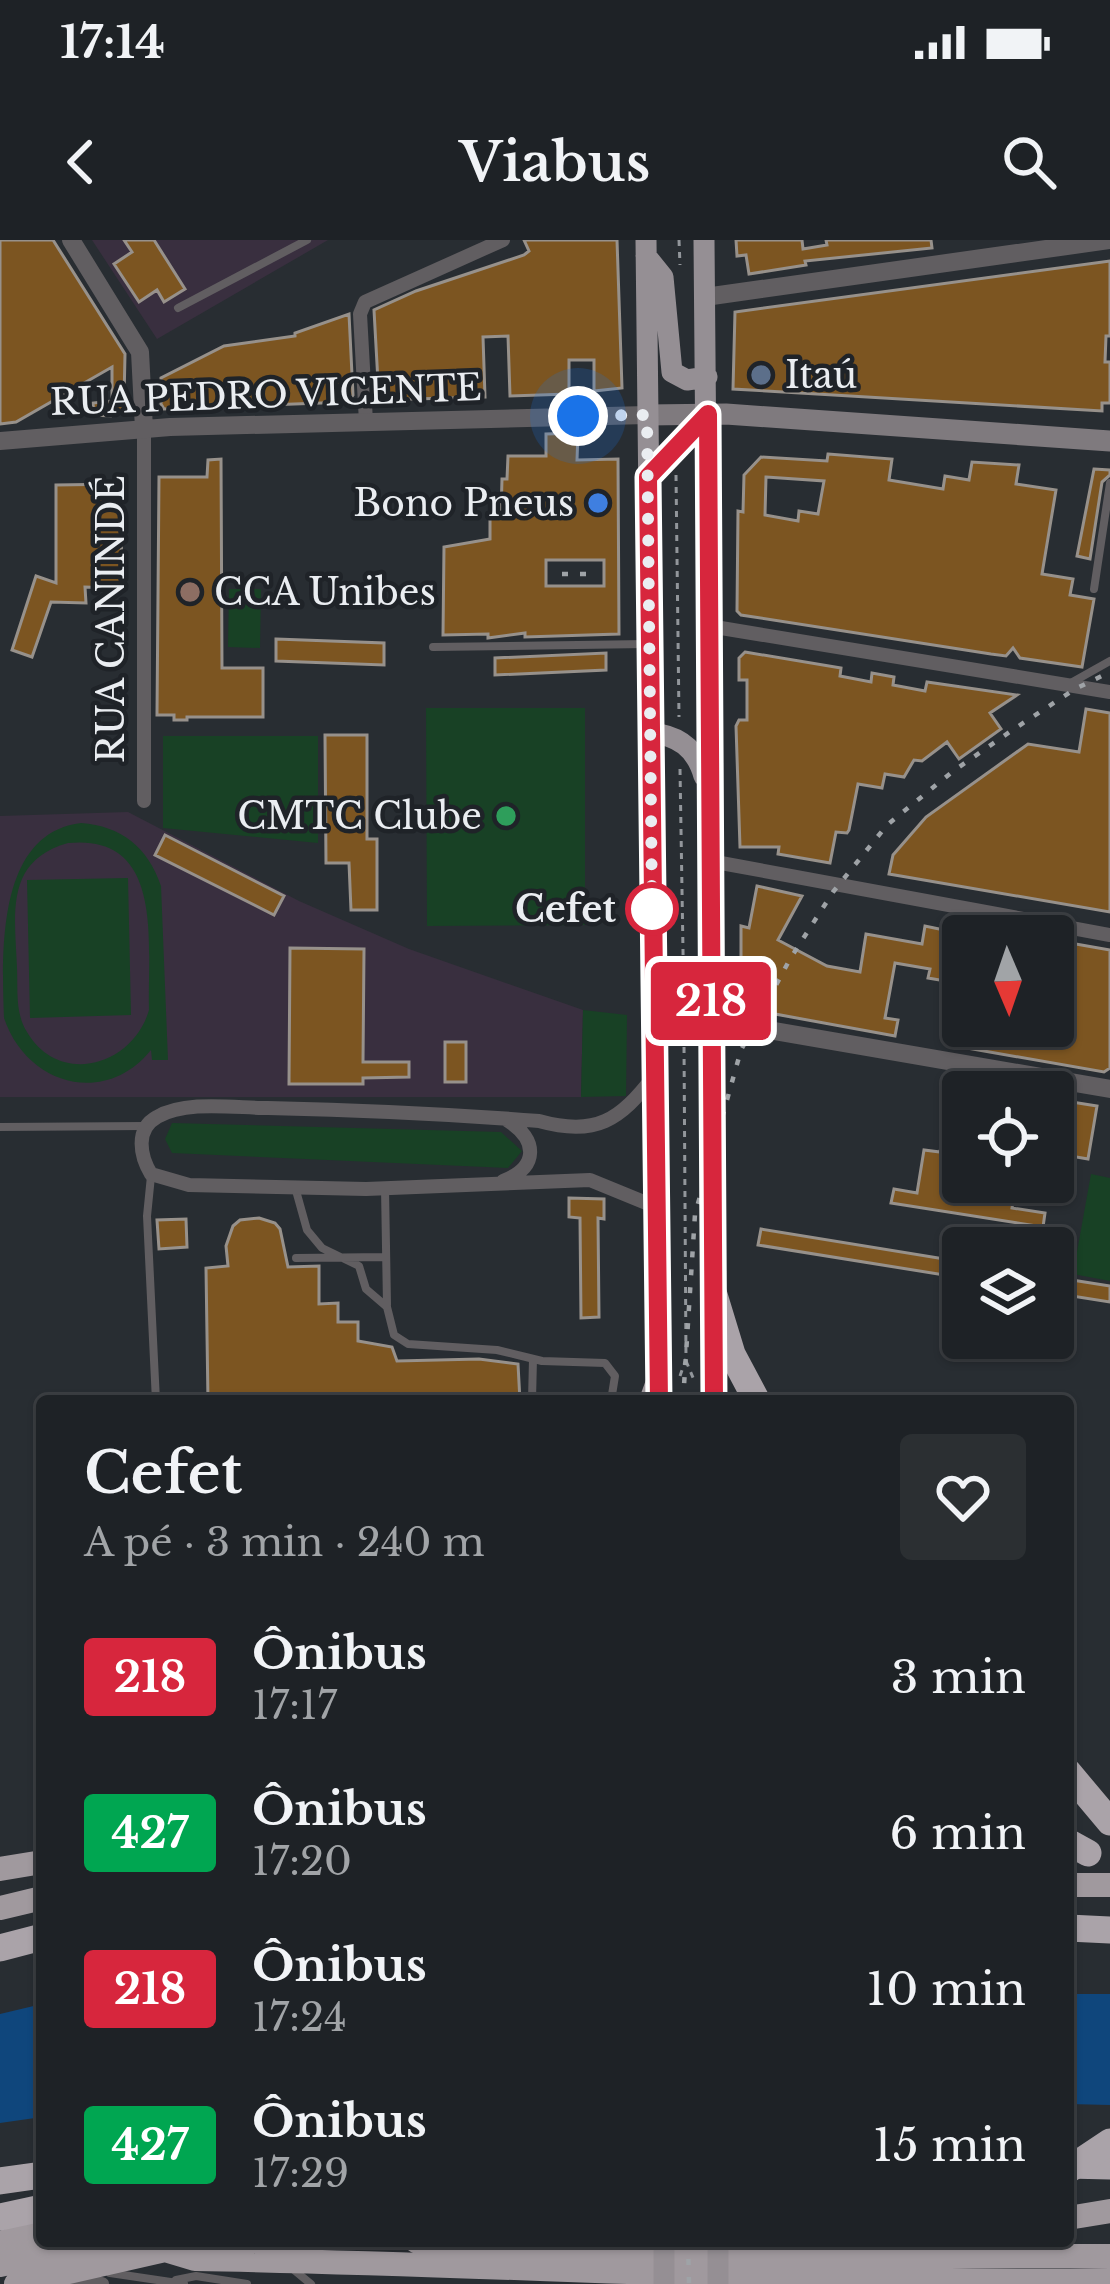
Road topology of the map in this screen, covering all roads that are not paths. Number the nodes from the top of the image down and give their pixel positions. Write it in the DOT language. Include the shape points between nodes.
graph roads {
  1 [pos="71,240"];
  2 [pos="307,240"];
  3 [pos="503,240"];
  4 [pos="704,240"];
  5 [pos="1110,240"];
  6 [pos="646,248"];
  7 [pos="705,297"];
  8 [pos="178,308"];
  9 [pos="707,377"];
  10 [pos="708,414"];
  11 [pos="647,415"];
  12 [pos="366,422"];
  13 [pos="143,429"];
  14 [pos="0,441"];
  15 [pos="1110,441"];
  16 [pos="648,477"];
  17 [pos="1110,483"];
  18 [pos="1094,589"];
  19 [pos="709,626"];
  20 [pos="649,644"];
  21 [pos="433,647"];
  22 [pos="1110,661"];
  23 [pos="1068,684"];
  24 [pos="1110,692"];
  25 [pos="650,734"];
  26 [pos="710,794"];
  27 [pos="144,801"];
  28 [pos="710,861"];
  29 [pos="1110,935"];
  30 [pos="711,1020"];
  31 [pos="653,1039"];
  32 [pos="654,1076"];
  33 [pos="1110,1089"];
  34 [pos="504,1119"];
  35 [pos="145,1126"];
  36 [pos="0,1127"];
  37 [pos="152,1174"];
  38 [pos="499,1183"];
  39 [pos="295,1187"];
  40 [pos="385,1188"];
  41 [pos="656,1207"];
  42 [pos="386,1257"];
  43 [pos="296,1258"];
  44 [pos="348,1259"];
  45 [pos="714,1295"];
  46 [pos="387,1307"];
  47 [pos="533,1359"];
  48 [pos="656,1394"];
  49 [pos="156,1395"];
  50 [pos="532,1395"];
  51 [pos="612,1395"];
  52 [pos="706,1395"];
  53 [pos="754,1395"];
  54 [pos="1074,1779"];
  55 [pos="1110,1822"];
  56 [pos="36,1863"];
  57 [pos="0,1869"];
  58 [pos="1074,1885"];
  59 [pos="1110,1885"];
  60 [pos="0,1894"];
  61 [pos="36,1898"];
  62 [pos="36,1899"];
  63 [pos="0,1908"];
  64 [pos="1074,1912"];
  65 [pos="1110,1912"];
  66 [pos="1074,1928"];
  67 [pos="1110,1930"];
  68 [pos="36,1939"];
  69 [pos="0,1948"];
  70 [pos="1110,2142"];
  71 [pos="1074,2164"];
  72 [pos="1110,2167"];
  73 [pos="1074,2168"];
  74 [pos="36,2176"];
  75 [pos="0,2182"];
  76 [pos="36,2209"];
  77 [pos="1110,2212"];
  78 [pos="1074,2217"];
  79 [pos="0,2218"];
  80 [pos="36,2233"];
  81 [pos="0,2243"];
  82 [pos="82,2247"];
  83 [pos="586,2247"];
  84 [pos="664,2247"];
  85 [pos="718,2247"];
  86 [pos="265,2251"];
  87 [pos="1110,2256"];
  88 [pos="0,2265"];
  89 [pos="73,2269"];
  90 [pos="561,2270"];
  91 [pos="1110,2280"];
  92 [pos="180,2282"];
  93 [pos="17,2283"];
  94 [pos="1032,2283"];
  95 [pos="102,2284"];
  96 [pos="248,2284"];
  97 [pos="311,2284"];
  98 [pos="520,2284"];
  99 [pos="664,2284"];
  100 [pos="718,2284"];
  1 -- 13 [label="street, RUA CANINDÉ" via="140,352"];
  2 -- 8 [label="lane"];
  3 -- 12 [label="street" via="365,302"];
  4 -- 7 [label="main road"];
  5 -- 7 [label="street"];
  6 -- 9 [label="main road" via="663,277 672,372"];
  6 -- 11 [label="main road"];
  7 -- 9 [label="main road"];
  9 -- 10 [label="main road"];
  10 -- 11 [label="main road, RUA PEDRO VICENTE"];
  10 -- 15 [label="main road, RUA PEDRO VICENTE"];
  10 -- 16 [label="main road"];
  10 -- 19 [label="main road"];
  11 -- 12 [label="street, RUA PEDRO VICENTE"];
  11 -- 16 [label="main road"];
  12 -- 13 [label="street, RUA PEDRO VICENTE"];
  13 -- 14 [label="street, RUA PEDRO VICENTE"];
  13 -- 27 [label="street, RUA CANINDÉ"];
  16 -- 20 [label="main road"];
  17 -- 18 [label="lane"];
  19 -- 23 [label="street"];
  19 -- 26 [label="main road"];
  20 -- 21 [label="lane"];
  20 -- 25 [label="main road"];
  22 -- 23 [label="lane"];
  23 -- 24 [label="street"];
  25 -- 26 [label="main road" via="689,748"];
  25 -- 31 [label="main road"];
  26 -- 28 [label="main road"];
  28 -- 29 [label="street"];
  28 -- 30 [label="main road"];
  30 -- 31 [label="street"];
  30 -- 33 [label="street"];
  30 -- 45 [label="main road"];
  31 -- 32 [label="main road"];
  32 -- 34 [label="street" via="607,1123"];
  32 -- 41 [label="main road"];
  34 -- 35 [label="street" via="207,1108 169,1112"];
  34 -- 38 [label="street" via="525,1135 530,1159 521,1174"];
  35 -- 36 [label="lane"];
  35 -- 37 [label="street" via="143,1155"];
  37 -- 39 [label="street" via="189,1185"];
  37 -- 49 [label="lane"];
  38 -- 40 [label="street"];
  38 -- 41 [label="street" via="590,1180"];
  39 -- 40 [label="street"];
  39 -- 44 [label="lane" via="307,1231"];
  40 -- 42 [label="lane"];
  41 -- 48 [label="main road"];
  42 -- 44 [label="lane"];
  42 -- 46 [label="lane"];
  43 -- 44 [label="lane"];
  44 -- 46 [label="lane"];
  45 -- 52 [label="main road"];
  45 -- 53 [label="highway"];
  46 -- 47 [label="lane" via="394,1335 408,1345"];
  47 -- 50 [label="lane"];
  47 -- 51 [label="lane" via="605,1363 615,1376"];
  54 -- 55 [label="highway"];
  56 -- 57 [label="highway"];
  58 -- 59 [label="highway"];
  60 -- 61 [label="highway"];
  62 -- 63 [label="highway"];
  64 -- 65 [label="highway"];
  66 -- 67 [label="highway"];
  68 -- 69 [label="highway"];
  70 -- 71 [label="highway, bridge"];
  72 -- 73 [label="highway"];
  74 -- 75 [label="highway"];
  76 -- 79 [label="highway"];
  77 -- 78 [label="highway"];
  80 -- 81 [label="highway"];
  82 -- 88 [label="highway"];
  83 -- 87 [label="highway"];
  84 -- 99 [label="main road, bridge"];
  85 -- 100 [label="main road, bridge"];
  86 -- 89 [label="highway" via="195,2259 165,2250"];
  86 -- 90 [label="highway"];
  86 -- 97 [label="lane"];
  89 -- 92 [label="lane"];
  89 -- 93 [label="highway"];
  90 -- 94 [label="highway"];
  90 -- 98 [label="highway"];
  91 -- 94 [label="highway"];
  92 -- 96 [label="lane" via="196,2276"];
  93 -- 95 [label="street"];
}
